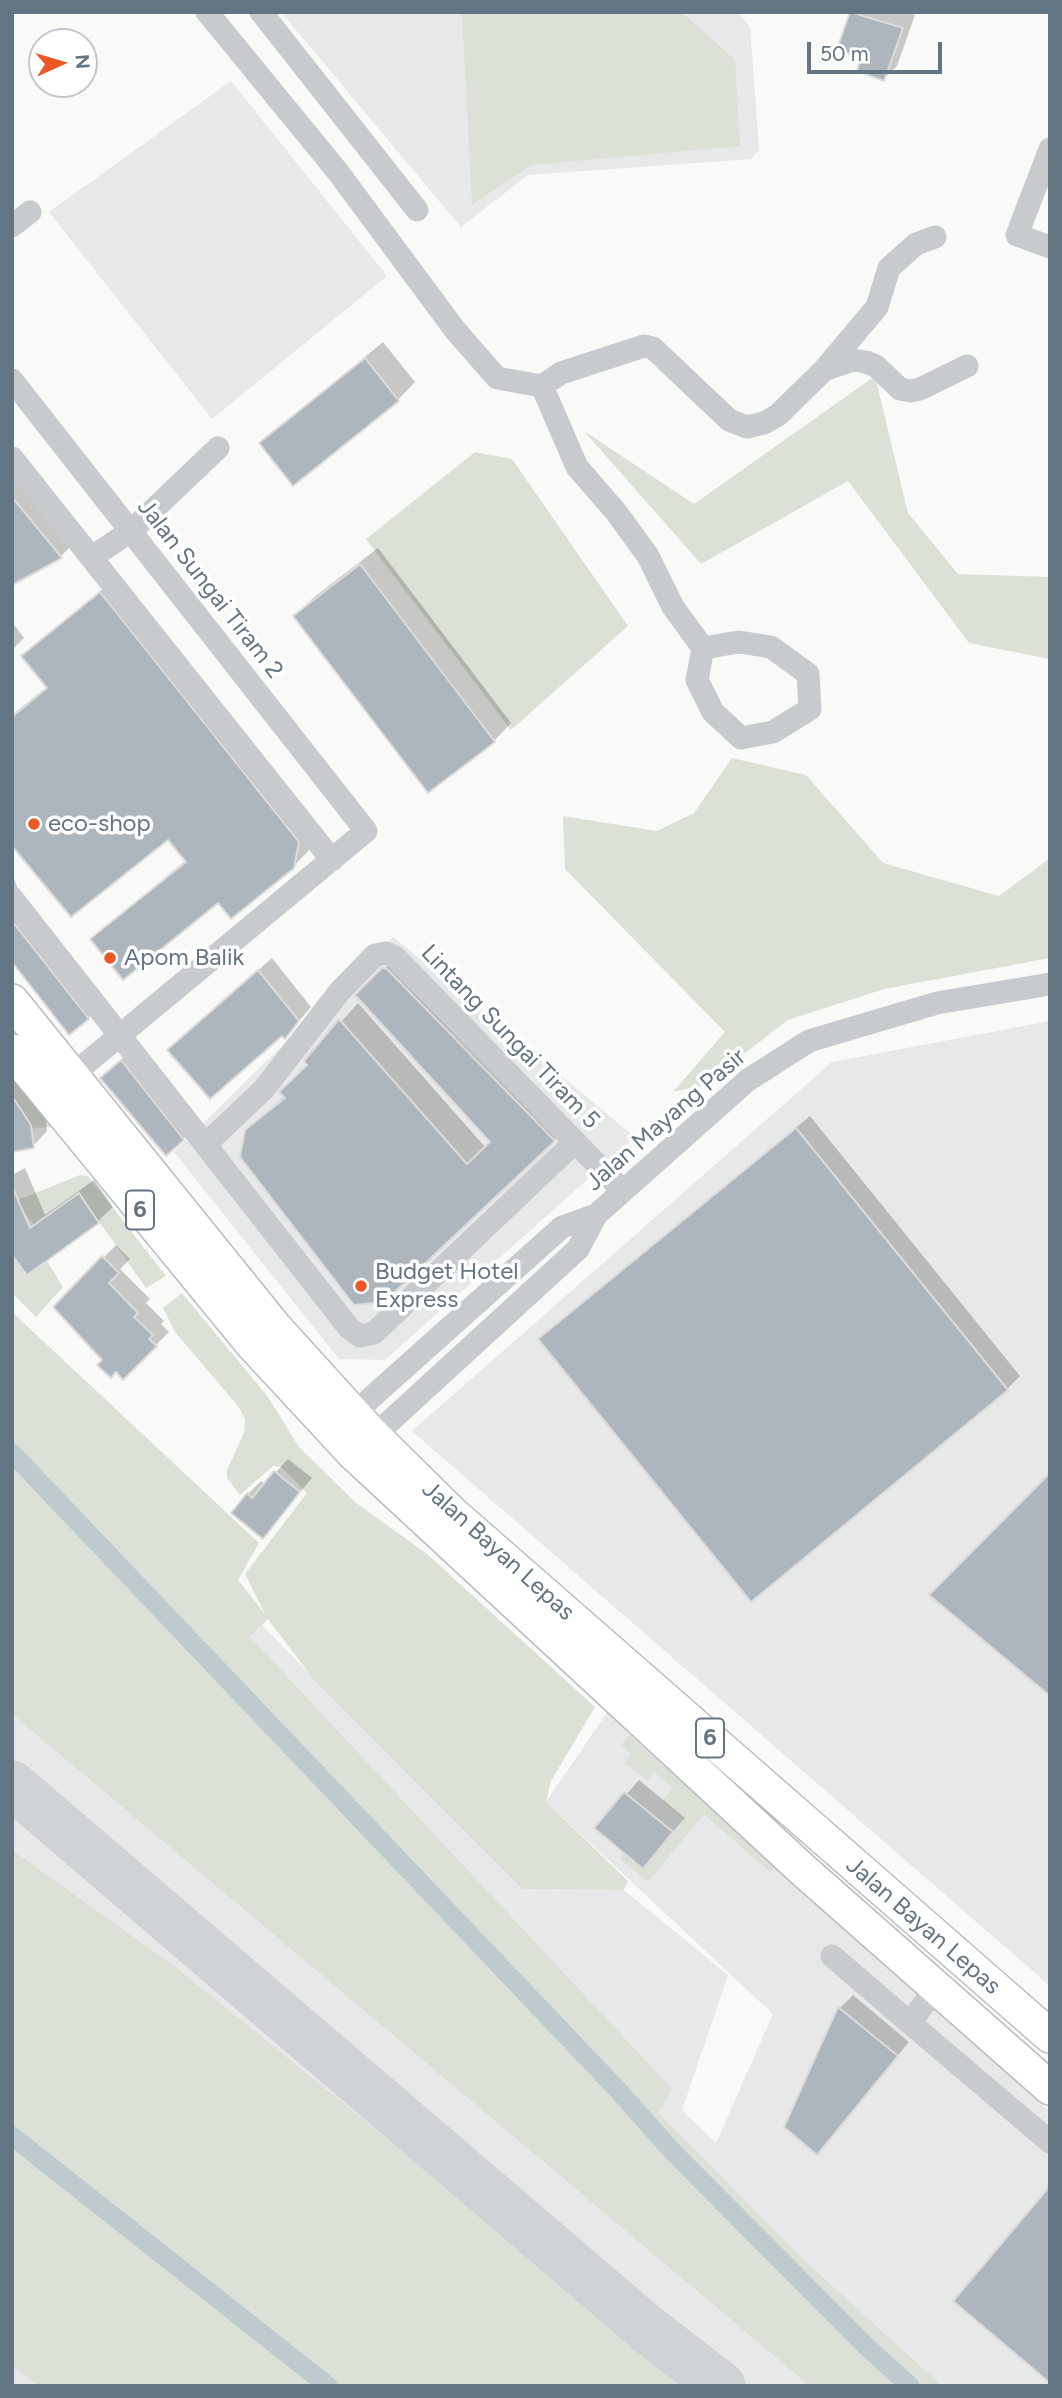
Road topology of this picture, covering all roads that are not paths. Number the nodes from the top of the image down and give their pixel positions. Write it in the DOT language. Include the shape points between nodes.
graph roads {
  1 [pos="207,12"];
  2 [pos="261,12"];
  3 [pos="1050,149"];
  4 [pos="417,210"];
  5 [pos="935,237"];
  6 [pos="1050,247"];
  7 [pos="967,366"];
  8 [pos="824,370"];
  9 [pos="12,380"];
  10 [pos="542,386"];
  11 [pos="218,448"];
  12 [pos="12,457"];
  13 [pos="131,531"];
  14 [pos="92,557"];
  15 [pos="703,648"];
  16 [pos="332,860"];
  17 [pos="12,898"];
  18 [pos="1050,984"];
  19 [pos="12,1002"];
  20 [pos="120,1036"];
  21 [pos="12,1051"];
  22 [pos="72,1075"];
  23 [pos="575,1142"];
  24 [pos="207,1143"];
  25 [pos="623,1191"];
  26 [pos="270,1365"];
  27 [pos="354,1433"];
  28 [pos="426,1523"];
  29 [pos="832,1956"];
  30 [pos="937,1986"];
  31 [pos="909,2023"];
  32 [pos="1050,2036"];
  33 [pos="1050,2088"];
  34 [pos="1050,2142"];
  1 -- 10 [label="street" via="338,172 455,330 498,378"];
  2 -- 4 [label="street"];
  3 -- 6 [label="street" via="1017,235"];
  5 -- 8 [label="street" via="916,244 889,268 877,307"];
  7 -- 8 [label="street" via="910,391 900,389 866,362 853,360"];
  8 -- 10 [label="street" via="778,415 747,427 729,419 653,348 644,346 561,373"];
  9 -- 13 [label="street, Jalan Sungai Tiram 2"];
  10 -- 15 [label="street" via="577,467 648,556 673,607"];
  11 -- 13 [label="street"];
  12 -- 14 [label="street"];
  13 -- 14 [label="street"];
  13 -- 16 [label="street, Jalan Sungai Tiram 2" via="366,831"];
  14 -- 16 [label="street"];
  15 -- 15 [label="street" via="739,642 771,648 808,674 810,709 773,732 741,738 713,712 697,680"];
  16 -- 20 [label="street"];
  17 -- 20 [label="street"];
  18 -- 25 [label="street, Jalan Mayang Pasir" via="937,1003 809,1041 748,1080"];
  19 -- 22 [label="highway, Jalan Bayan Lepas / 6"];
  20 -- 22 [label="street"];
  20 -- 24 [label="street"];
  21 -- 26 [label="highway, Jalan Bayan Lepas / 6"];
  22 -- 27 [label="highway, Jalan Bayan Lepas / 6" via="275,1327"];
  23 -- 24 [label="street, Lintang Sungai Tiram 5" via="395,957 386,953 375,956 341,990 264,1089"];
  23 -- 24 [label="street" via="374,1333 360,1336 349,1328"];
  23 -- 25 [label="street, Lintang Sungai Tiram 5"];
  25 -- 27 [label="street, Jalan Mayang Pasir" via="596,1215 578,1250"];
  26 -- 27 [label="highway, Jalan Bayan Lepas / 6"];
  26 -- 28 [label="highway" via="309,1425 356,1474"];
  27 -- 28 [label="highway, Jalan Bayan Lepas / 6"];
  27 -- 32 [label="highway, Jalan Bayan Lepas / 6" via="452,1513"];
  28 -- 30 [label="highway, Jalan Bayan Lepas / 6" via="803,1870"];
  29 -- 31 [label="street"];
  30 -- 31 [label="street"];
  30 -- 33 [label="highway, Jalan Bayan Lepas / 6"];
  31 -- 34 [label="street"];
}
